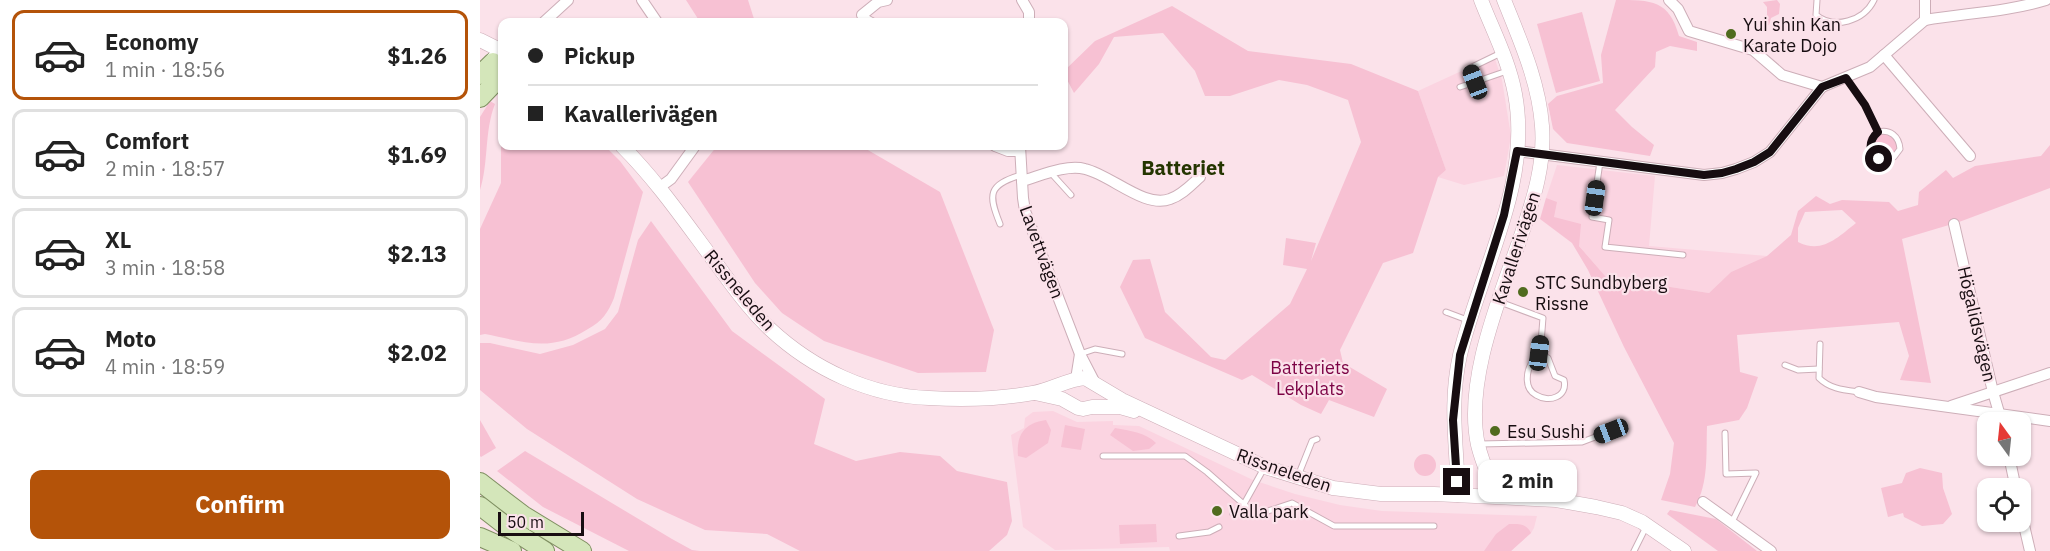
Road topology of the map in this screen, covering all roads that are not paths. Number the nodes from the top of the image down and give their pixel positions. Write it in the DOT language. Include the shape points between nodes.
graph roads {
  1 [pos="568,0"];
  2 [pos="642,0"];
  3 [pos="887,0"];
  4 [pos="1022,0"];
  5 [pos="1481,0"];
  6 [pos="1504,0"];
  7 [pos="1669,0"];
  8 [pos="1817,0"];
  9 [pos="1874,0"];
  10 [pos="1925,0"];
  11 [pos="2046,0"];
  12 [pos="862,15"];
  13 [pos="548,18"];
  14 [pos="654,18"];
  15 [pos="868,18"];
  16 [pos="1029,18"];
  17 [pos="1925,20"];
  18 [pos="480,40"];
  19 [pos="1503,52"];
  20 [pos="1884,55"];
  21 [pos="497,64"];
  22 [pos="1509,70"];
  23 [pos="1846,78"];
  24 [pos="1475,82"];
  25 [pos="1460,87"];
  26 [pos="1822,87"];
  27 [pos="480,98"];
  28 [pos="1878,132"];
  29 [pos="626,150"];
  30 [pos="693,150"];
  31 [pos="1020,150"];
  32 [pos="1517,151"];
  33 [pos="1542,153"];
  34 [pos="1970,156"];
  35 [pos="1600,161"];
  36 [pos="1051,173"];
  37 [pos="1200,177"];
  38 [pos="1021,178"];
  39 [pos="660,187"];
  40 [pos="1071,195"];
  41 [pos="1000,224"];
  42 [pos="1954,224"];
  43 [pos="1683,255"];
  44 [pos="1499,302"];
  45 [pos="1446,312"];
  46 [pos="1470,321"];
  47 [pos="1820,344"];
  48 [pos="1539,353"];
  49 [pos="1080,354"];
  50 [pos="1122,354"];
  51 [pos="1785,365"];
  52 [pos="1819,369"];
  53 [pos="2050,373"];
  54 [pos="1074,380"];
  55 [pos="1096,385"];
  56 [pos="1859,392"];
  57 [pos="1993,392"];
  58 [pos="1033,393"];
  59 [pos="1073,405"];
  60 [pos="1948,406"];
  61 [pos="1092,407"];
  62 [pos="2000,412"];
  63 [pos="1977,413"];
  64 [pos="2031,420"];
  65 [pos="2050,421"];
  66 [pos="1611,431"];
  67 [pos="1725,433"];
  68 [pos="1197,436"];
  69 [pos="1317,439"];
  70 [pos="1478,444"];
  71 [pos="1103,456"];
  72 [pos="1265,467"];
  73 [pos="1298,477"];
  74 [pos="480,482"];
  75 [pos="1458,495"];
  76 [pos="1496,496"];
  77 [pos="1703,502"];
  78 [pos="1244,504"];
  79 [pos="480,506"];
  80 [pos="1233,514"];
  81 [pos="1732,522"];
  82 [pos="1434,526"];
  83 [pos="1647,526"];
  84 [pos="1219,527"];
  85 [pos="2026,532"];
  86 [pos="1179,536"];
  87 [pos="480,537"];
  88 [pos="512,551"];
  89 [pos="545,551"];
  90 [pos="582,551"];
  91 [pos="1634,551"];
  92 [pos="1684,551"];
  93 [pos="1771,551"];
  94 [pos="2030,551"];
  1 -- 13 [label="street"];
  2 -- 14 [label="street"];
  3 -- 12 [label="street"];
  4 -- 16 [label="street"];
  5 -- 19 [label="street, Kavallerivägen"];
  6 -- 33 [label="street, Kavallerivägen" via="1539,100"];
  7 -- 26 [label="street" via="1689,31 1754,50 1782,75"];
  8 -- 9 [label="lane" via="1816,15 1821,20 1842,23 1871,7"];
  10 -- 17 [label="street"];
  11 -- 17 [label="street" via="1999,11"];
  12 -- 15 [label="lane"];
  17 -- 20 [label="street"];
  18 -- 21 [label="street"];
  19 -- 22 [label="street, Kavallerivägen"];
  19 -- 24 [label="lane" via="1470,68"];
  20 -- 23 [label="street" via="1870,67"];
  20 -- 34 [label="street"];
  21 -- 27 [label="main road"];
  22 -- 24 [label="lane"];
  22 -- 32 [label="street, Kavallerivägen" via="1517,111"];
  23 -- 26 [label="street"];
  23 -- 28 [label="lane"];
  24 -- 25 [label="lane"];
  26 -- 35 [label="street" via="1770,152 1736,169 1704,175"];
  28 -- 28 [label="lane" via="1888,131 1898,140 1900,149 1894,157 1884,160 1872,155 1871,140"];
  29 -- 39 [label="street, Rissneleden"];
  30 -- 39 [label="street"];
  31 -- 38 [label="street, Lavettvägen"];
  32 -- 33 [label="street"];
  32 -- 46 [label="street, Kavallerivägen" via="1504,215"];
  33 -- 35 [label="street"];
  33 -- 44 [label="street, Kavallerivägen" via="1535,194"];
  35 -- 43 [label="lane" via="1592,217 1609,220 1605,247"];
  36 -- 37 [label="street" via="1083,168 1155,202 1170,199"];
  36 -- 38 [label="street"];
  36 -- 40 [label="lane"];
  38 -- 41 [label="lane" via="1001,182 993,192"];
  38 -- 49 [label="street, Lavettvägen" via="1025,211"];
  39 -- 58 [label="street, Rissneleden" via="763,321 798,352 829,372 864,386 928,398"];
  42 -- 57 [label="street, Högalidsvägen"];
  44 -- 48 [label="lane" via="1543,318"];
  44 -- 70 [label="street, Kavallerivägen" via="1476,383"];
  45 -- 46 [label="lane"];
  46 -- 75 [label="street, Kavallerivägen" via="1454,397"];
  47 -- 52 [label="lane"];
  48 -- 48 [label="lane" via="1527,376 1529,389 1544,398 1559,396 1566,387 1564,380 1556,376 1548,358"];
  49 -- 50 [label="lane" via="1095,349"];
  49 -- 54 [label="street, Lavettvägen"];
  49 -- 55 [label="street, Lavettvägen"];
  51 -- 52 [label="lane" via="1798,370"];
  52 -- 56 [label="lane" via="1819,378 1825,384"];
  53 -- 57 [label="street"];
  54 -- 55 [label="street, Rissneleden" via="1085,378"];
  54 -- 58 [label="street, Rissneleden"];
  54 -- 59 [label="street" via="1068,392"];
  55 -- 61 [label="street" via="1099,396"];
  55 -- 68 [label="street, Rissneleden"];
  56 -- 60 [label="street"];
  57 -- 60 [label="street"];
  57 -- 62 [label="street, Högalidsvägen"];
  58 -- 59 [label="street, Rissneleden"];
  59 -- 61 [label="street, Rissneleden"];
  60 -- 63 [label="street"];
  61 -- 68 [label="street, Rissneleden" via="1129,409"];
  64 -- 65 [label="street"];
  66 -- 70 [label="lane" via="1582,442"];
  67 -- 81 [label="lane" via="1726,474 1756,473"];
  68 -- 72 [label="street, Rissneleden"];
  69 -- 73 [label="lane" via="1312,441"];
  70 -- 76 [label="street, Kavallerivägen"];
  71 -- 78 [label="lane" via="1185,456"];
  72 -- 73 [label="street, Rissneleden"];
  72 -- 78 [label="lane"];
  73 -- 75 [label="street, Rissneleden" via="1333,488 1382,494"];
  74 -- 90 [label="main road" via="523,515"];
  75 -- 76 [label="street, Rissneleden"];
  76 -- 83 [label="street, Rissneleden" via="1596,507 1622,513"];
  77 -- 81 [label="street"];
  78 -- 80 [label="lane"];
  78 -- 82 [label="lane" via="1256,515 1292,503 1334,526"];
  79 -- 89 [label="main road"];
  81 -- 93 [label="street"];
  83 -- 91 [label="lane"];
  83 -- 92 [label="street, Rissneleden"];
  84 -- 86 [label="lane"];
  85 -- 94 [label="street"];
  87 -- 88 [label="main road"];
}
